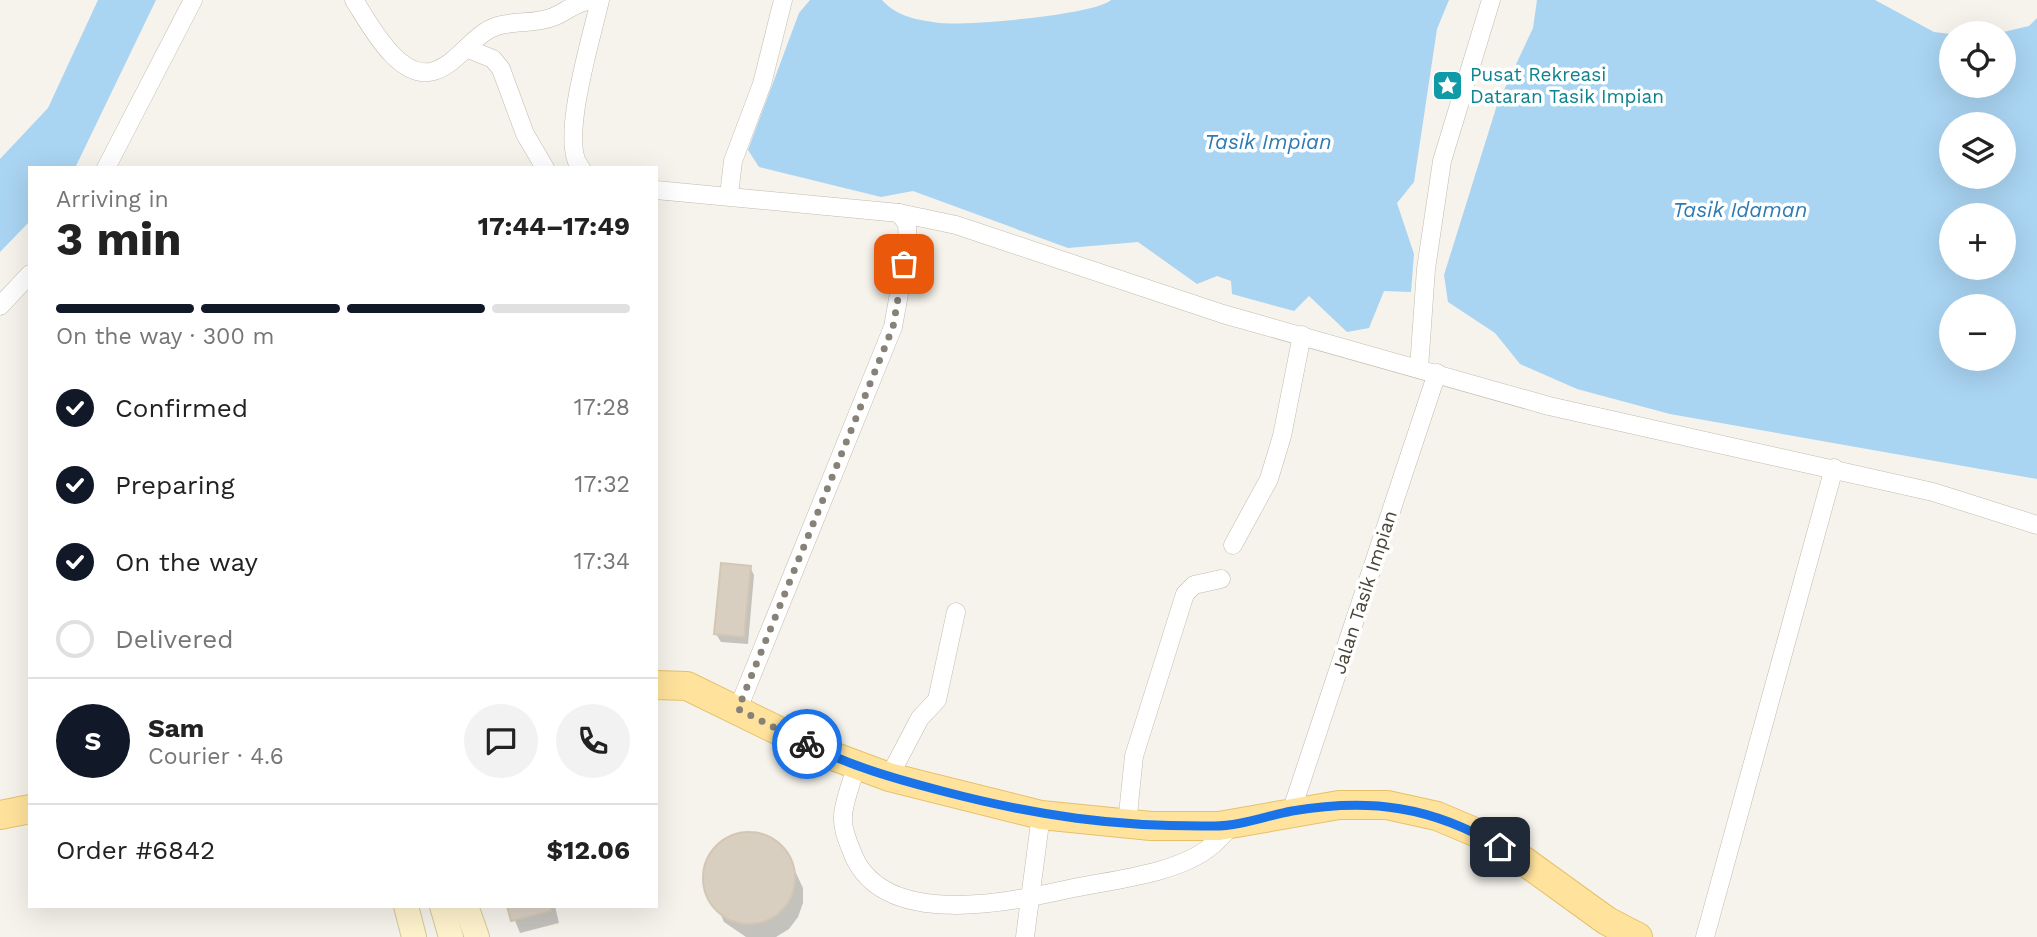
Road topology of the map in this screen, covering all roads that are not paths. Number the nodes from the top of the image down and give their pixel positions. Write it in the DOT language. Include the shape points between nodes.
graph roads {
  1 [pos="193,0"];
  2 [pos="354,0"];
  3 [pos="592,0"];
  4 [pos="600,0"];
  5 [pos="783,0"];
  6 [pos="1491,0"];
  7 [pos="466,48"];
  8 [pos="107,166"];
  9 [pos="544,166"];
  10 [pos="581,166"];
  11 [pos="658,190"];
  12 [pos="729,195"];
  13 [pos="899,213"];
  14 [pos="28,276"];
  15 [pos="0,306"];
  16 [pos="1302,335"];
  17 [pos="1419,368"];
  18 [pos="1437,373"];
  19 [pos="1834,468"];
  20 [pos="2037,525"];
  21 [pos="1233,545"];
  22 [pos="1221,579"];
  23 [pos="956,612"];
  24 [pos="658,685"];
  25 [pos="658,704"];
  26 [pos="728,704"];
  27 [pos="857,765"];
  28 [pos="889,777"];
  29 [pos="1291,811"];
  30 [pos="1041,815"];
  31 [pos="1127,824"];
  32 [pos="1233,824"];
  33 [pos="1030,897"];
  34 [pos="399,908"];
  35 [pos="407,908"];
  36 [pos="430,908"];
  37 [pos="443,908"];
  38 [pos="467,908"];
  39 [pos="481,908"];
  40 [pos="396,937"];
  41 [pos="414,937"];
  42 [pos="437,937"];
  43 [pos="451,937"];
  44 [pos="477,937"];
  45 [pos="490,937"];
  46 [pos="1025,937"];
  47 [pos="1638,937"];
  48 [pos="1705,937"];
  1 -- 8 [label="street"];
  2 -- 7 [label="street" via="386,51 416,70 432,72"];
  3 -- 7 [label="street" via="578,1 554,17 499,26"];
  4 -- 10 [label="street" via="576,108 573,148"];
  5 -- 12 [label="street" via="762,84 733,161"];
  6 -- 17 [label="street" via="1442,161 1426,269"];
  7 -- 9 [label="street" via="493,58 501,69 525,134"];
  11 -- 12 [label="street"];
  12 -- 13 [label="street"];
  13 -- 16 [label="street" via="956,225 1223,314"];
  13 -- 26 [label="street" via="907,224 908,244 893,327"];
  14 -- 15 [label="street"];
  16 -- 17 [label="street"];
  16 -- 21 [label="street" via="1269,479"];
  17 -- 18 [label="street"];
  18 -- 19 [label="street" via="1549,406"];
  18 -- 29 [label="street, Jalan Tasik Impian"];
  19 -- 20 [label="street" via="1933,492"];
  19 -- 48 [label="street"];
  22 -- 31 [label="street" via="1194,585 1185,594 1134,756"];
  23 -- 28 [label="street" via="937,700 919,718"];
  24 -- 26 [label="main road" via="687,686"];
  25 -- 26 [label="main road" via="679,699"];
  26 -- 27 [label="main road"];
  27 -- 28 [label="main road"];
  27 -- 33 [label="street" via="843,817 846,839 858,866 879,886 945,906"];
  28 -- 30 [label="main road"];
  29 -- 32 [label="main road"];
  29 -- 47 [label="main road" via="1387,805 1437,816 1477,832 1607,921"];
  30 -- 31 [label="main road"];
  30 -- 33 [label="street"];
  31 -- 32 [label="main road"];
  32 -- 33 [label="street" via="1209,848 1181,864"];
  33 -- 46 [label="street"];
  34 -- 40 [label="main road"];
  35 -- 41 [label="main road"];
  36 -- 42 [label="main road"];
  37 -- 43 [label="main road"];
  38 -- 44 [label="main road"];
  39 -- 45 [label="main road"];
}
